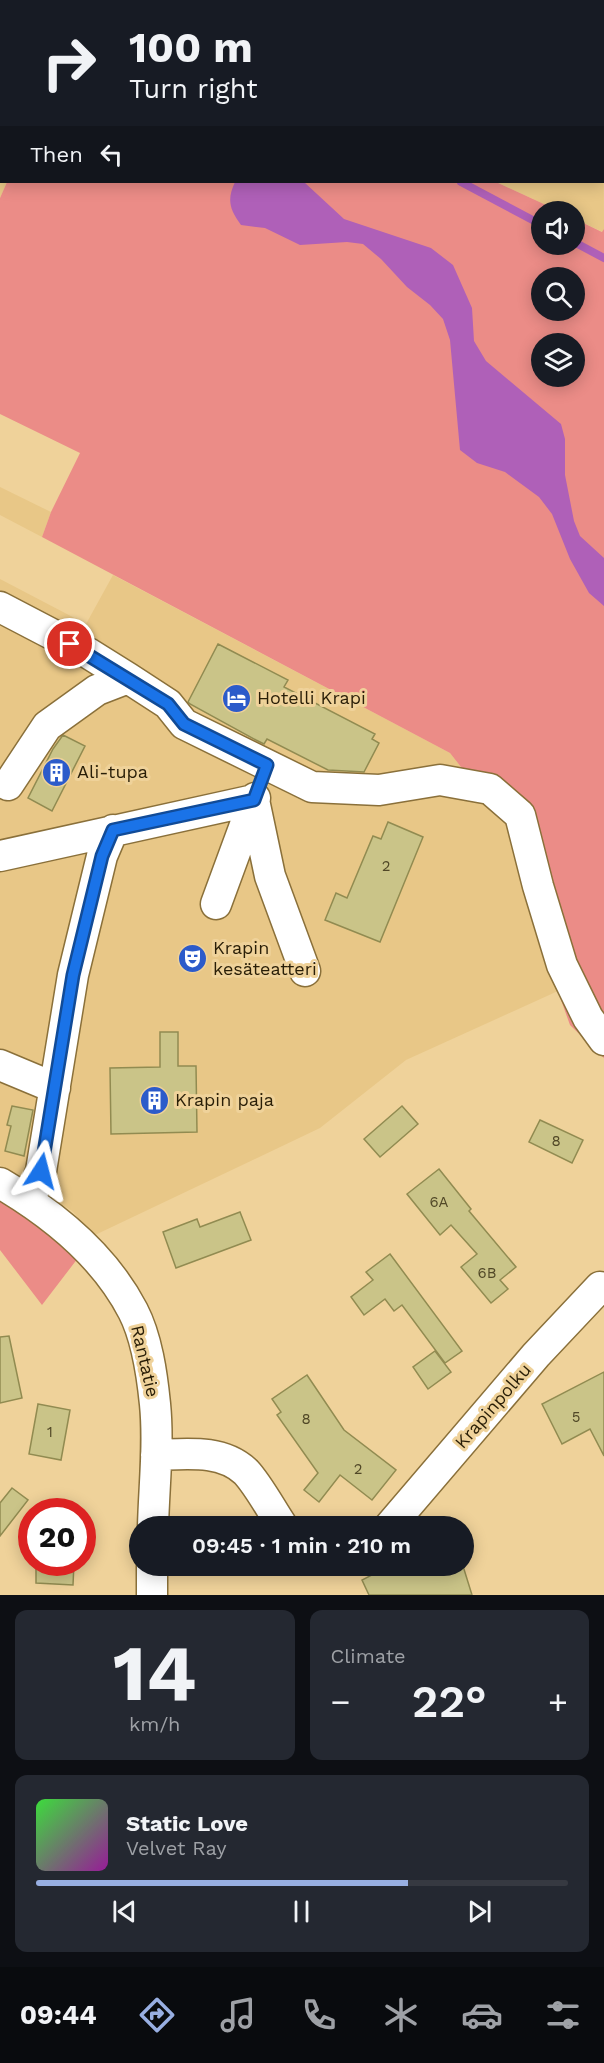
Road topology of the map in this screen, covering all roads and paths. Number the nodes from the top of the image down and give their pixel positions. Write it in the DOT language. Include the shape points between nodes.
graph roads {
  1 [pos="0,607"];
  2 [pos="128,678"];
  3 [pos="267,765"];
  4 [pos="8,785"];
  5 [pos="254,800"];
  6 [pos="113,830"];
  7 [pos="0,856"];
  8 [pos="216,903"];
  9 [pos="305,971"];
  10 [pos="604,1040"];
  11 [pos="0,1065"];
  12 [pos="55,1088"];
  13 [pos="0,1183"];
  14 [pos="30,1200"];
  15 [pos="600,1287"];
  16 [pos="156,1455"];
  17 [pos="153,1516"];
  18 [pos="276,1516"];
  19 [pos="398,1516"];
  20 [pos="152,1576"];
  21 [pos="152,1595"];
  1 -- 2 [label="street"];
  2 -- 3 [label="street" via="168,704 184,724"];
  2 -- 4 [label="street" via="97,690 47,726"];
  3 -- 5 [label="street"];
  3 -- 10 [label="street" via="312,787 379,790 440,780 490,789 520,816 562,965 588,1018"];
  5 -- 6 [label="street"];
  5 -- 8 [label="street"];
  5 -- 9 [label="street" via="270,876"];
  6 -- 7 [label="street"];
  6 -- 12 [label="street" via="102,856 73,975"];
  11 -- 12 [label="street"];
  12 -- 14 [label="street" via="41,1171"];
  13 -- 14 [label="street, Rantatie"];
  14 -- 16 [label="street, Rantatie" via="77,1238 134,1312 147,1352 155,1404"];
  15 -- 19 [label="street, Krapinpolku" via="536,1355"];
  16 -- 17 [label="street, Rantatie"];
  16 -- 18 [label="street" via="202,1453 227,1460 246,1472"];
  20 -- 21 [label="street"];
}
